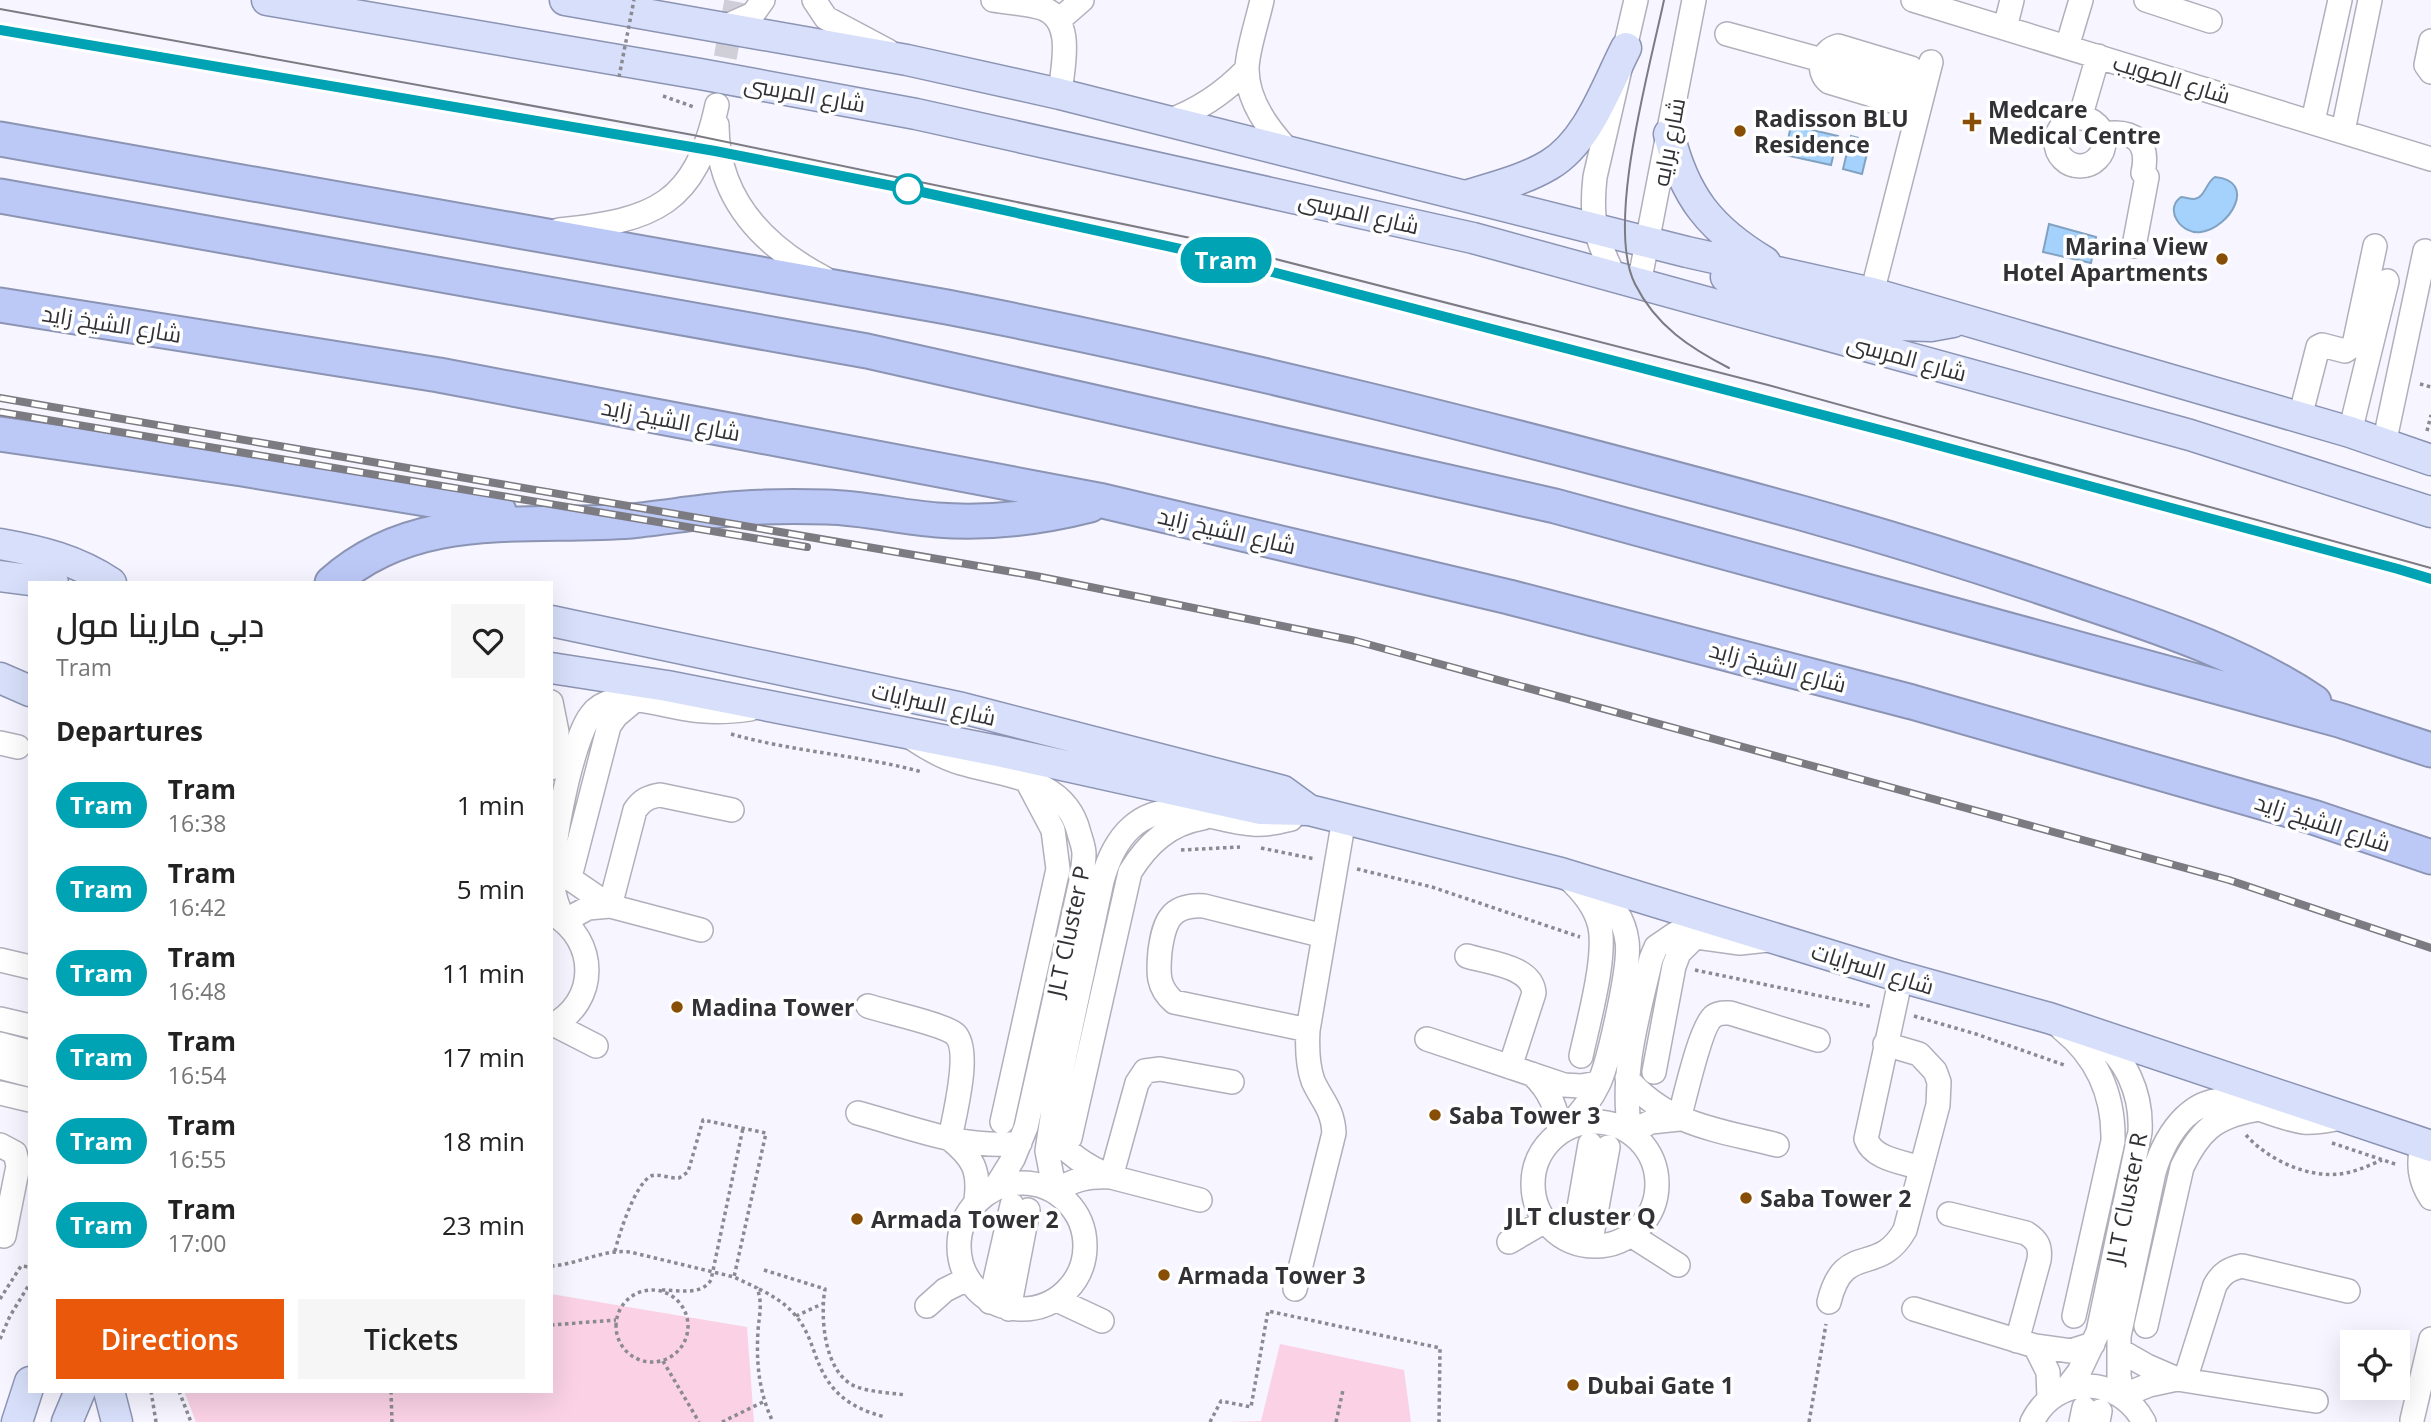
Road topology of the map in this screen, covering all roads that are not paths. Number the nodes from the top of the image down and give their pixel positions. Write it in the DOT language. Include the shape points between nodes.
graph roads {
  1 [pos="267,0"];
  2 [pos="565,0"];
  3 [pos="763,0"];
  4 [pos="814,0"];
  5 [pos="993,0"];
  6 [pos="1082,0"];
  7 [pos="1262,0"];
  8 [pos="1636,0"];
  9 [pos="1694,0"];
  10 [pos="1913,0"];
  11 [pos="2012,0"];
  12 [pos="2081,0"];
  13 [pos="2146,0"];
  14 [pos="2325,0"];
  15 [pos="2340,0"];
  16 [pos="2354,0"];
  17 [pos="2370,0"];
  18 [pos="1059,20"];
  19 [pos="2210,22"];
  20 [pos="724,27"];
  21 [pos="2006,28"];
  22 [pos="1727,34"];
  23 [pos="2431,41"];
  24 [pos="2067,47"];
  25 [pos="1626,48"];
  26 [pos="2103,58"];
  27 [pos="906,60"];
  28 [pos="1823,61"];
  29 [pos="1247,69"];
  30 [pos="2431,72"];
  31 [pos="1060,94"];
  32 [pos="1921,99"];
  33 [pos="1168,121"];
  34 [pos="2321,124"];
  35 [pos="1669,134"];
  36 [pos="0,139"];
  37 [pos="1288,150"];
  38 [pos="2431,159"];
  39 [pos="0,196"];
  40 [pos="1465,196"];
  41 [pos="1584,226"];
  42 [pos="535,232"];
  43 [pos="1474,237"];
  44 [pos="1648,246"];
  45 [pos="2134,246"];
  46 [pos="2375,246"];
  47 [pos="2422,250"];
  48 [pos="1780,271"];
  49 [pos="1629,281"];
  50 [pos="2392,283"];
  51 [pos="850,291"];
  52 [pos="1872,293"];
  53 [pos="0,305"];
  54 [pos="1963,319"];
  55 [pos="2300,417"];
  56 [pos="0,434"];
  57 [pos="2367,438"];
  58 [pos="2431,460"];
  59 [pos="1103,501"];
  60 [pos="2431,512"];
  61 [pos="582,524"];
  62 [pos="0,544"];
  63 [pos="0,576"];
  64 [pos="38,581"];
  65 [pos="108,581"];
  66 [pos="334,581"];
  67 [pos="553,621"];
  68 [pos="553,668"];
  69 [pos="0,678"];
  70 [pos="28,690"];
  71 [pos="635,700"];
  72 [pos="767,706"];
  73 [pos="553,712"];
  74 [pos="2339,720"];
  75 [pos="905,733"];
  76 [pos="2431,750"];
  77 [pos="553,756"];
  78 [pos="1026,779"];
  79 [pos="732,810"];
  80 [pos="1309,810"];
  81 [pos="1212,817"];
  82 [pos="1344,819"];
  83 [pos="2431,857"];
  84 [pos="562,868"];
  85 [pos="1575,877"];
  86 [pos="610,906"];
  87 [pos="558,917"];
  88 [pos="701,930"];
  89 [pos="1324,936"];
  90 [pos="1696,936"];
  91 [pos="1775,939"];
  92 [pos="1467,956"];
  93 [pos="0,961"];
  94 [pos="28,967"];
  95 [pos="1901,977"];
  96 [pos="868,1006"];
  97 [pos="4,1014"];
  98 [pos="2060,1022"];
  99 [pos="28,1025"];
  100 [pos="553,1026"];
  101 [pos="1308,1030"];
  102 [pos="1427,1038"];
  103 [pos="1818,1040"];
  104 [pos="0,1044"];
  105 [pos="1885,1044"];
  106 [pos="596,1046"];
  107 [pos="28,1051"];
  108 [pos="1581,1056"];
  109 [pos="1510,1067"];
  110 [pos="0,1068"];
  111 [pos="1654,1072"];
  112 [pos="1532,1074"];
  113 [pos="28,1075"];
  114 [pos="1627,1078"];
  115 [pos="1232,1082"];
  116 [pos="1598,1083"];
  117 [pos="0,1093"];
  118 [pos="28,1100"];
  119 [pos="2257,1109"];
  120 [pos="858,1112"];
  121 [pos="2345,1117"];
  122 [pos="1679,1119"];
  123 [pos="1002,1122"];
  124 [pos="1563,1130"];
  125 [pos="1630,1132"];
  126 [pos="1060,1134"];
  127 [pos="950,1139"];
  128 [pos="1020,1143"];
  129 [pos="1777,1144"];
  130 [pos="2427,1144"];
  131 [pos="0,1145"];
  132 [pos="1599,1146"];
  133 [pos="1921,1168"];
  134 [pos="1111,1177"];
  135 [pos="1055,1192"];
  136 [pos="986,1194"];
  137 [pos="2431,1198"];
  138 [pos="1200,1200"];
  139 [pos="1020,1208"];
  140 [pos="1949,1214"];
  141 [pos="1545,1221"];
  142 [pos="1630,1235"];
  143 [pos="4,1236"];
  144 [pos="1509,1242"];
  145 [pos="1581,1244"];
  146 [pos="1678,1265"];
  147 [pos="967,1279"];
  148 [pos="1295,1289"];
  149 [pos="2348,1291"];
  150 [pos="1057,1300"];
  151 [pos="1829,1302"];
  152 [pos="1000,1305"];
  153 [pos="927,1306"];
  154 [pos="1914,1309"];
  155 [pos="2153,1312"];
  156 [pos="2074,1316"];
  157 [pos="1102,1321"];
  158 [pos="2431,1339"];
  159 [pos="2026,1344"];
  160 [pos="2093,1344"];
  161 [pos="2119,1350"];
  162 [pos="2181,1380"];
  163 [pos="28,1388"];
  164 [pos="79,1393"];
  165 [pos="110,1393"];
  166 [pos="2058,1394"];
  167 [pos="2122,1396"];
  168 [pos="2316,1401"];
  169 [pos="2412,1420"];
  170 [pos="17,1422"];
  171 [pos="67,1422"];
  172 [pos="117,1422"];
  173 [pos="2032,1422"];
  174 [pos="2144,1422"];
  1 -- 43 [label="main road, شارع المرسى" via="916,114"];
  2 -- 20 [label="main road, شارع المرسى"];
  3 -- 20 [label="street" via="753,15"];
  4 -- 27 [label="street" via="826,18"];
  5 -- 18 [label="street" via="1041,8"];
  6 -- 18 [label="street"];
  7 -- 29 [label="street"];
  8 -- 25 [label="street"];
  9 -- 35 [label="street, شارع برايه"];
  10 -- 21 [label="street, شارع الصويب"];
  11 -- 21 [label="street"];
  12 -- 24 [label="street"];
  13 -- 19 [label="street"];
  14 -- 34 [label="street"];
  15 -- 34 [label="street"];
  16 -- 34 [label="street"];
  17 -- 34 [label="street"];
  18 -- 31 [label="street" via="1065,41"];
  20 -- 27 [label="main road, شارع المرسى"];
  21 -- 24 [label="street, شارع الصويب"];
  22 -- 28 [label="street"];
  23 -- 30 [label="street" via="2426,65"];
  24 -- 26 [label="street, شارع الصويب"];
  25 -- 40 [label="main road" via="1580,136 1566,152 1520,179"];
  25 -- 41 [label="street"];
  26 -- 34 [label="street, شارع الصويب"];
  26 -- 45 [label="street" via="2093,125 2140,132 2152,150"];
  27 -- 31 [label="main road, شارع المرسى"];
  28 -- 32 [label="street"];
  28 -- 32 [label="street" via="1828,50 1838,46 1921,65"];
  29 -- 33 [label="street" via="1203,106"];
  29 -- 37 [label="street" via="1263,120"];
  31 -- 33 [label="main road, شارع المرسى"];
  32 -- 52 [label="street"];
  33 -- 37 [label="main road, شارع المرسى"];
  34 -- 38 [label="street, شارع الصويب"];
  35 -- 44 [label="street, شارع برايه"];
  35 -- 48 [label="main road" via="1684,182 1709,220"];
  36 -- 42 [label="highway"];
  37 -- 40 [label="main road, شارع المرسى"];
  39 -- 74 [label="highway" via="881,354 1555,506"];
  40 -- 41 [label="main road, شارع المرسى"];
  41 -- 43 [label="main road" via="1557,247"];
  41 -- 44 [label="main road, شارع المرسى"];
  41 -- 49 [label="street"];
  42 -- 51 [label="highway"];
  42 -- 51 [label="street" via="607,225 653,209 691,177 707,143 717,105 720,160 753,225 787,257"];
  43 -- 49 [label="main road, شارع المرسى"];
  44 -- 48 [label="main road, شارع المرسى"];
  44 -- 49 [label="main road" via="1633,248 1622,260"];
  44 -- 54 [label="main road" via="1739,281 1898,326 1931,326"];
  46 -- 55 [label="street" via="2354,345 2345,351 2318,347"];
  47 -- 57 [label="street"];
  48 -- 52 [label="main road, شارع المرسى"];
  49 -- 60 [label="main road, شارع المرسى" via="2190,435"];
  50 -- 57 [label="street"];
  51 -- 74 [label="highway" via="1065,330 1286,380 1891,538 2213,647 2278,680"];
  52 -- 54 [label="main road, شارع المرسى"];
  53 -- 59 [label="highway, شارع الشيخ زايد" via="439,375"];
  54 -- 55 [label="main road, شارع المرسى"];
  55 -- 57 [label="main road, شارع المرسى"];
  56 -- 61 [label="highway"];
  57 -- 58 [label="main road, شارع المرسى"];
  59 -- 61 [label="highway" via="1062,512 978,522 794,506"];
  59 -- 83 [label="highway, شارع الشيخ زايد" via="1522,600 1899,698 2313,817"];
  61 -- 66 [label="highway" via="480,525 428,533 379,551"];
  62 -- 65 [label="main road" via="62,557"];
  63 -- 64 [label="main road"];
  67 -- 80 [label="main road, شارع السرايات" via="962,708 1268,787"];
  68 -- 72 [label="main road, شارع السرايات"];
  69 -- 70 [label="main road"];
  71 -- 72 [label="street" via="715,712"];
  71 -- 84 [label="street" via="609,726 588,831"];
  71 -- 84 [label="street" via="602,705 584,725 572,761"];
  72 -- 75 [label="main road, شارع السرايات"];
  73 -- 77 [label="street" via="557,732"];
  74 -- 76 [label="highway"];
  75 -- 78 [label="street, JLT Cluster P" via="960,763"];
  75 -- 80 [label="main road, شارع السرايات" via="1261,809"];
  78 -- 123 [label="street" via="1053,830 1058,869 1010,1044 1000,1090"];
  78 -- 128 [label="street, JLT Cluster P" via="1046,788 1069,810 1084,852"];
  79 -- 86 [label="street" via="660,795 640,802"];
  80 -- 81 [label="street, JLT Cluster P" via="1264,824"];
  80 -- 82 [label="main road, شارع السرايات"];
  81 -- 126 [label="street" via="1186,821 1162,834 1130,872 1082,1108"];
  81 -- 126 [label="street, JLT Cluster P" via="1170,810 1149,816 1117,841 1107,861"];
  82 -- 85 [label="main road, شارع السرايات"];
  82 -- 89 [label="street"];
  84 -- 86 [label="street"];
  84 -- 87 [label="street" via="555,895"];
  85 -- 91 [label="main road, شارع السرايات"];
  85 -- 108 [label="street" via="1600,923 1602,944 1580,1026"];
  85 -- 116 [label="street" via="1604,894 1616,910 1628,951"];
  86 -- 87 [label="street"];
  86 -- 88 [label="street"];
  87 -- 100 [label="street" via="578,936 586,955 587,976 583,995"];
  89 -- 101 [label="street"];
  89 -- 101 [label="street" via="1191,905 1169,918 1163,929 1159,984 1174,1002"];
  90 -- 91 [label="street" via="1740,943"];
  90 -- 111 [label="street" via="1679,953 1668,1033"];
  90 -- 114 [label="street" via="1675,934 1656,947"];
  91 -- 95 [label="main road, شارع السرايات"];
  92 -- 109 [label="street" via="1522,972 1533,985"];
  93 -- 94 [label="street"];
  95 -- 98 [label="main road, شارع السرايات"];
  95 -- 105 [label="street"];
  96 -- 127 [label="street" via="948,1030 960,1041 964,1058"];
  97 -- 99 [label="street"];
  98 -- 121 [label="main road, شارع السرايات"];
  98 -- 156 [label="street" via="2094,1061 2108,1089 2113,1119 2113,1141 2084,1228 2072,1284"];
  98 -- 160 [label="street, JLT Cluster R" via="2098,1040 2120,1060 2134,1085 2141,1114"];
  100 -- 106 [label="street"];
  101 -- 148 [label="street" via="1309,1068 1331,1114 1334,1133"];
  102 -- 109 [label="street"];
  103 -- 122 [label="street" via="1730,1013 1714,1016 1705,1030"];
  104 -- 107 [label="street"];
  105 -- 133 [label="street" via="1919,1054 1935,1070 1939,1082"];
  105 -- 133 [label="street" via="1868,1147"];
  109 -- 112 [label="street"];
  110 -- 113 [label="street"];
  112 -- 116 [label="street" via="1564,1086"];
  112 -- 124 [label="street" via="1552,1100"];
  114 -- 122 [label="street" via="1649,1101"];
  114 -- 125 [label="street"];
  115 -- 134 [label="street" via="1160,1069 1145,1071 1137,1083"];
  116 -- 124 [label="street"];
  117 -- 118 [label="street"];
  119 -- 121 [label="street, JLT Cluster R" via="2305,1122"];
  119 -- 155 [label="street" via="2221,1119 2205,1129 2192,1147 2182,1167"];
  119 -- 161 [label="street, JLT Cluster R" via="2239,1102 2200,1106 2170,1132 2154,1172"];
  120 -- 127 [label="street"];
  121 -- 130 [label="main road, شارع السرايات"];
  122 -- 125 [label="street" via="1651,1122"];
  122 -- 129 [label="street"];
  124 -- 125 [label="street" via="1588,1121 1610,1123"];
  124 -- 141 [label="street" via="1547,1143 1533,1174 1537,1206"];
  125 -- 142 [label="street" via="1654,1163 1658,1184 1645,1221"];
  126 -- 134 [label="street" via="1059,1143 1077,1159"];
  126 -- 135 [label="street, JLT Cluster P" via="1047,1151"];
  127 -- 128 [label="street" via="985,1146"];
  127 -- 136 [label="street" via="974,1165"];
  128 -- 136 [label="street, JLT Cluster P"];
  130 -- 137 [label="street" via="2418,1161"];
  131 -- 143 [label="street" via="15,1153 18,1166"];
  132 -- 145 [label="street"];
  133 -- 151 [label="street" via="1898,1242 1888,1252 1850,1264 1840,1272"];
  134 -- 135 [label="street" via="1088,1176"];
  134 -- 138 [label="street"];
  135 -- 136 [label="street" via="1025,1183"];
  135 -- 150 [label="street" via="1071,1205 1086,1245 1073,1285"];
  136 -- 147 [label="street, JLT Cluster P" via="965,1217 958,1238 959,1259"];
  139 -- 152 [label="street"];
  140 -- 159 [label="street" via="2036,1239 2039,1260"];
  141 -- 144 [label="street"];
  141 -- 145 [label="street"];
  142 -- 145 [label="street" via="1604,1246"];
  142 -- 146 [label="street"];
  147 -- 152 [label="street" via="977,1292"];
  147 -- 153 [label="street"];
  149 -- 162 [label="street" via="2242,1266 2231,1269 2215,1284"];
  150 -- 152 [label="street" via="1026,1310"];
  150 -- 157 [label="street"];
  154 -- 159 [label="street"];
  158 -- 169 [label="street"];
  159 -- 160 [label="street" via="2071,1351"];
  159 -- 166 [label="street"];
  160 -- 166 [label="street, JLT Cluster R" via="2080,1372"];
  161 -- 162 [label="street"];
  161 -- 167 [label="street, JLT Cluster R"];
  162 -- 167 [label="street" via="2149,1385"];
  162 -- 168 [label="street"];
  163 -- 170 [label="main road"];
  164 -- 171 [label="main road"];
  165 -- 172 [label="main road"];
  166 -- 167 [label="street" via="2085,1386"];
  166 -- 173 [label="street, JLT Cluster R"];
  167 -- 174 [label="street"];
}
